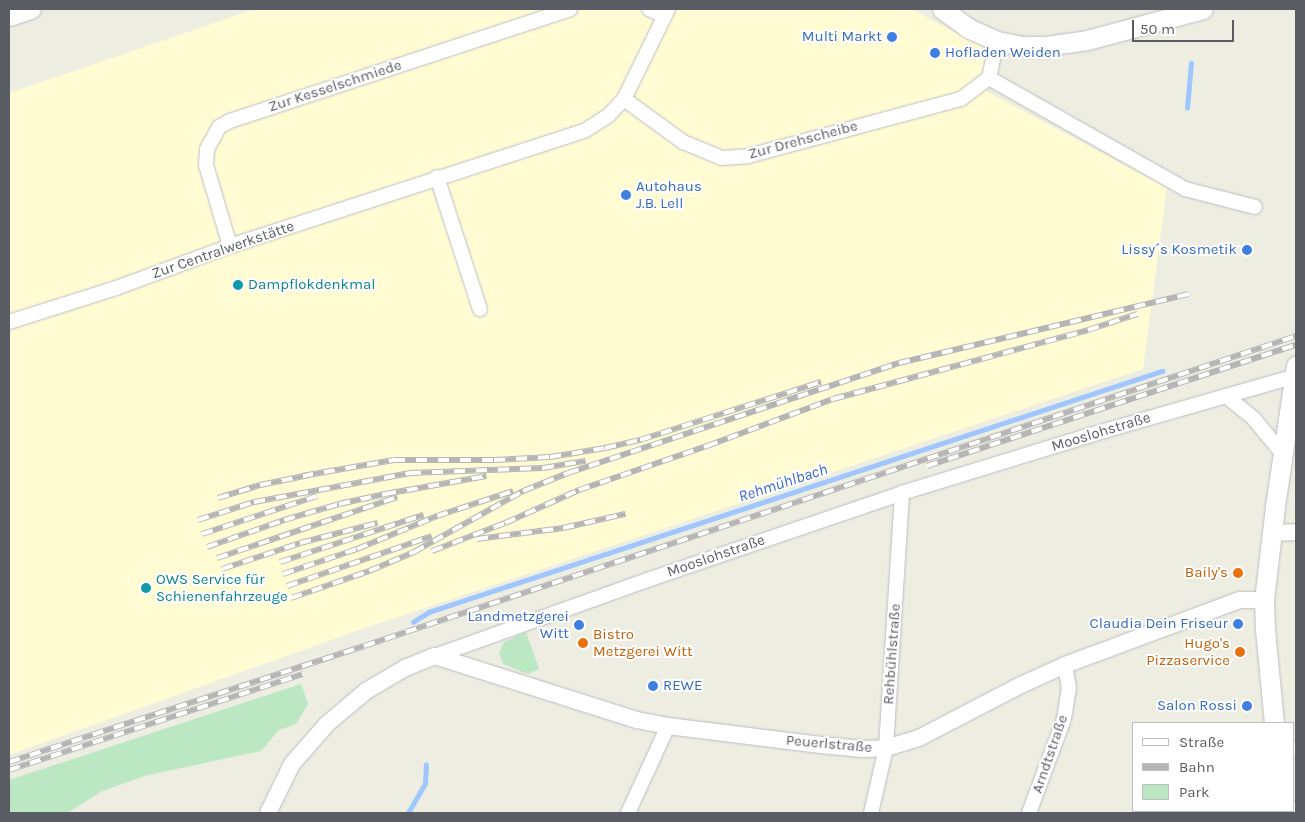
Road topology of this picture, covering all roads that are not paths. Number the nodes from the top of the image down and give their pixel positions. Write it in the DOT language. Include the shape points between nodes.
graph roads {
  1 [pos="31,9"];
  2 [pos="570,9"];
  3 [pos="649,9"];
  4 [pos="942,9"];
  5 [pos="1203,9"];
  6 [pos="666,12"];
  7 [pos="9,16"];
  8 [pos="997,41"];
  9 [pos="989,78"];
  10 [pos="624,99"];
  11 [pos="437,177"];
  12 [pos="1255,206"];
  13 [pos="230,246"];
  14 [pos="480,309"];
  15 [pos="9,322"];
  16 [pos="1296,373"];
  17 [pos="1226,396"];
  18 [pos="1283,454"];
  19 [pos="902,493"];
  20 [pos="1296,532"];
  21 [pos="1271,533"];
  22 [pos="1264,600"];
  23 [pos="435,656"];
  24 [pos="1065,665"];
  25 [pos="1274,722"];
  26 [pos="668,726"];
  27 [pos="886,748"];
  28 [pos="268,813"];
  29 [pos="628,813"];
  30 [pos="871,813"];
  31 [pos="1029,813"];
  1 -- 7 [label="main road"];
  2 -- 13 [label="street, Zur Kesselschmiede" via="219,127 207,149 206,165"];
  3 -- 6 [label="street"];
  4 -- 8 [label="main road" via="970,29"];
  5 -- 8 [label="main road" via="1087,40 1038,46"];
  6 -- 10 [label="street, Zur Centralwerkstätte"];
  8 -- 9 [label="street"];
  9 -- 10 [label="street, Zur Drehscheibe" via="961,99 748,156 722,158 682,142"];
  9 -- 12 [label="street" via="1185,189"];
  10 -- 11 [label="street, Zur Centralwerkstätte" via="609,115 586,130"];
  11 -- 13 [label="street, Zur Centralwerkstätte"];
  11 -- 14 [label="street"];
  13 -- 15 [label="street, Zur Centralwerkstätte" via="116,288"];
  16 -- 17 [label="street, Mooslohstraße"];
  16 -- 18 [label="main road"];
  17 -- 18 [label="street" via="1254,419"];
  17 -- 19 [label="street, Mooslohstraße"];
  18 -- 21 [label="main road"];
  19 -- 23 [label="street, Mooslohstraße"];
  19 -- 27 [label="street, Rehbühlstraße"];
  20 -- 21 [label="street"];
  21 -- 22 [label="main road"];
  22 -- 24 [label="street, Peuerlstraße" via="1240,600"];
  22 -- 25 [label="main road"];
  23 -- 26 [label="street, Peuerlstraße" via="637,720"];
  23 -- 28 [label="street, Mooslohstraße" via="366,690 327,724 292,764"];
  24 -- 27 [label="street, Peuerlstraße" via="919,738"];
  24 -- 31 [label="street, Arndtstraße" via="1069,688 1064,718"];
  26 -- 27 [label="street, Peuerlstraße" via="821,745"];
  26 -- 29 [label="street"];
  27 -- 30 [label="street, Rehbühlstraße"];
}
